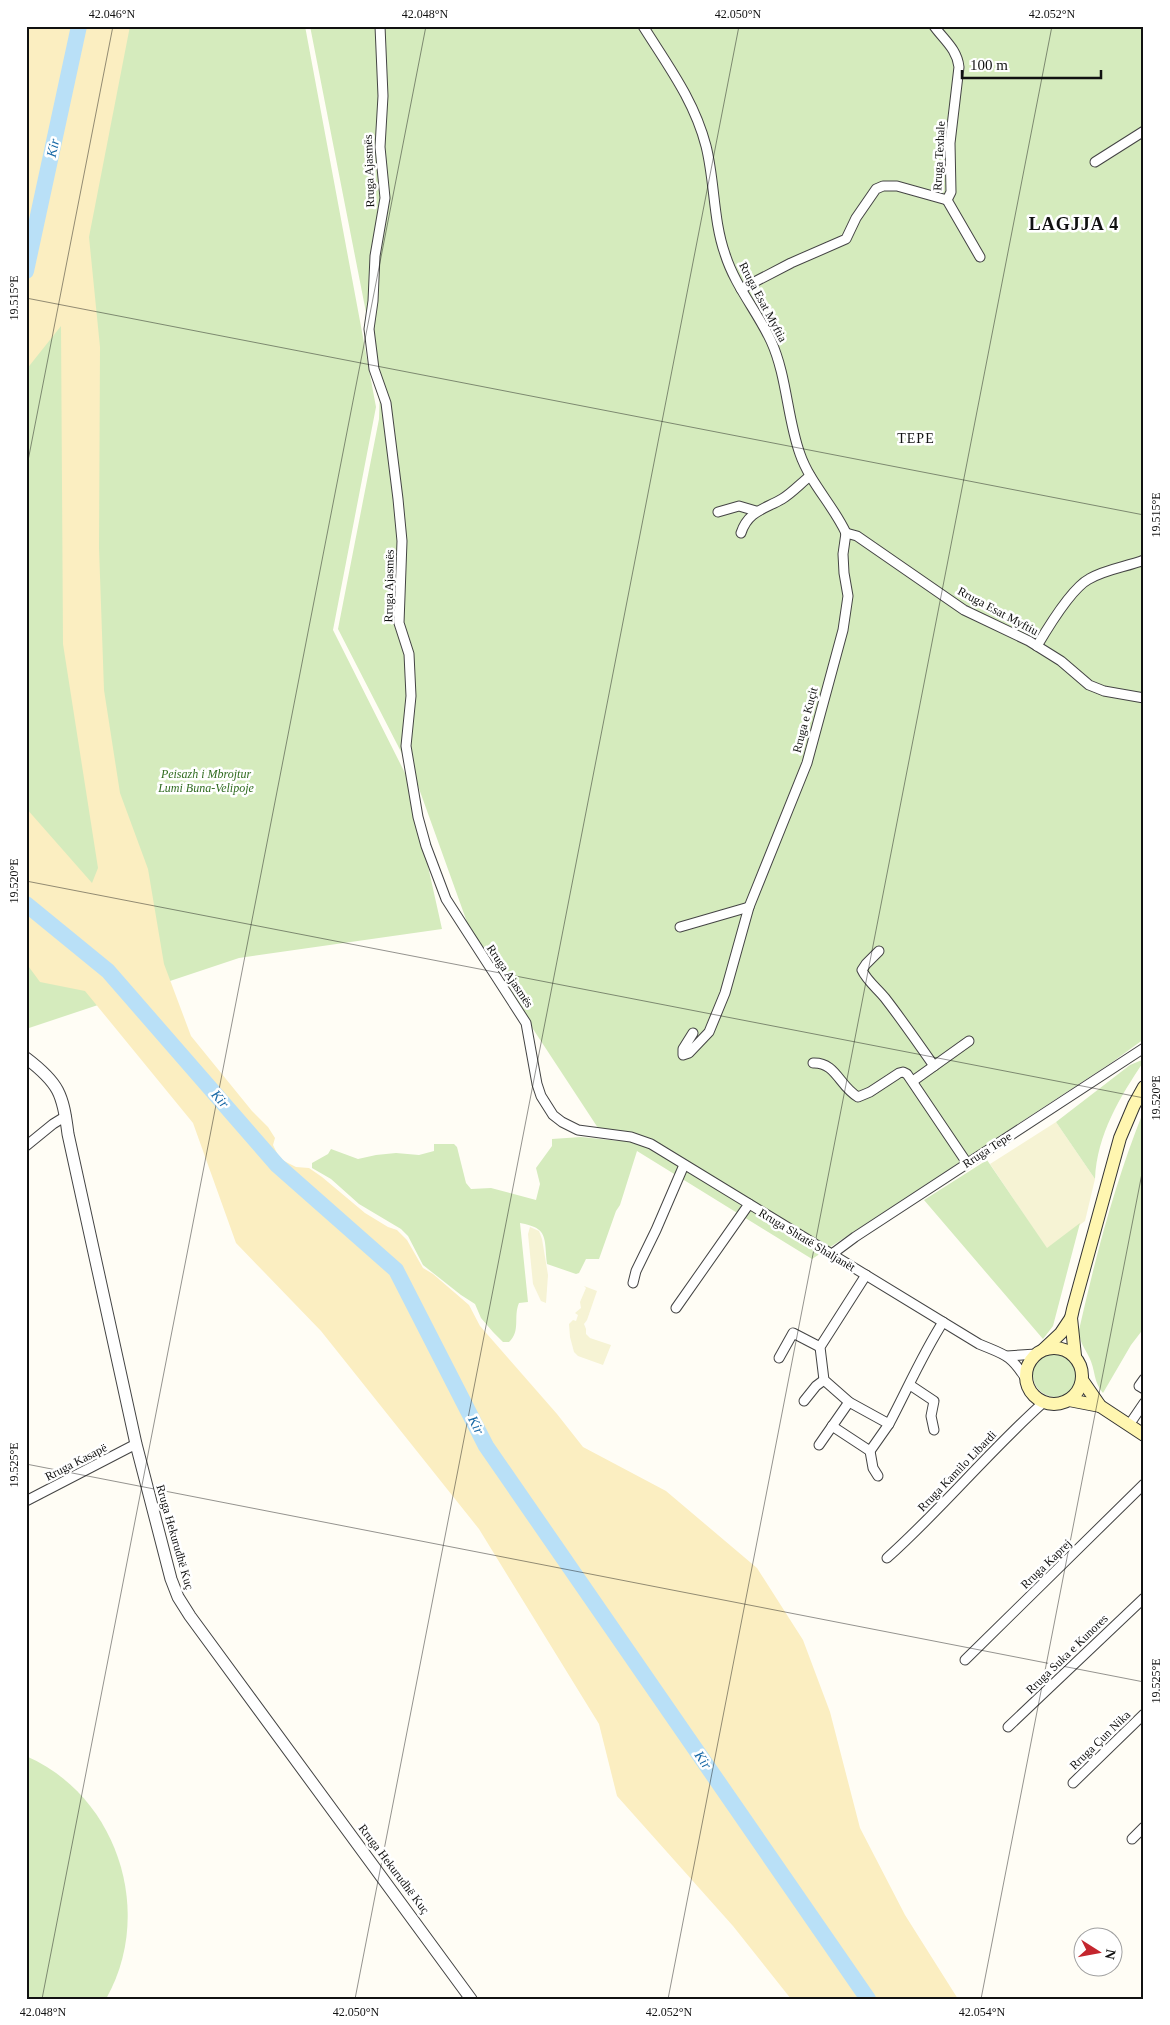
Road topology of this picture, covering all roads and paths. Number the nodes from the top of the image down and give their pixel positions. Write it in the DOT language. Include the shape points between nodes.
graph roads {
  1 [pos="380,26"];
  2 [pos="643,26"];
  3 [pos="934,26"];
  4 [pos="1144,131"];
  5 [pos="1095,162"];
  6 [pos="947,200"];
  7 [pos="980,257"];
  8 [pos="741,289"];
  9 [pos="810,476"];
  10 [pos="756,511"];
  11 [pos="718,512"];
  12 [pos="741,533"];
  13 [pos="846,533"];
  14 [pos="1144,560"];
  15 [pos="1037,646"];
  16 [pos="1144,698"];
  17 [pos="749,907"];
  18 [pos="680,927"];
  19 [pos="879,951"];
  20 [pos="693,1033"];
  21 [pos="969,1042"];
  22 [pos="1144,1048"];
  23 [pos="26,1058"];
  24 [pos="813,1063"];
  25 [pos="934,1066"];
  26 [pos="914,1081"];
  27 [pos="1144,1087"];
  28 [pos="66,1116"];
  29 [pos="578,1130"];
  30 [pos="26,1146"];
  31 [pos="967,1163"];
  32 [pos="684,1165"];
  33 [pos="749,1204"];
  34 [pos="832,1254"];
  35 [pos="866,1275"];
  36 [pos="633,1284"];
  37 [pos="676,1308"];
  38 [pos="1072,1318"];
  39 [pos="943,1322"];
  40 [pos="820,1347"];
  41 [pos="1040,1352"];
  42 [pos="1007,1356"];
  43 [pos="1075,1356"];
  44 [pos="779,1358"];
  45 [pos="1144,1379"];
  46 [pos="824,1380"];
  47 [pos="1026,1380"];
  48 [pos="1082,1380"];
  49 [pos="910,1386"];
  50 [pos="1144,1389"];
  51 [pos="1069,1400"];
  52 [pos="804,1401"];
  53 [pos="849,1402"];
  54 [pos="1044,1402"];
  55 [pos="1144,1403"];
  56 [pos="1100,1406"];
  57 [pos="889,1424"];
  58 [pos="1129,1425"];
  59 [pos="832,1426"];
  60 [pos="934,1430"];
  61 [pos="1144,1435"];
  62 [pos="136,1444"];
  63 [pos="819,1445"];
  64 [pos="870,1451"];
  65 [pos="878,1476"];
  66 [pos="1144,1484"];
  67 [pos="26,1501"];
  68 [pos="887,1558"];
  69 [pos="1144,1598"];
  70 [pos="965,1660"];
  71 [pos="1144,1714"];
  72 [pos="1008,1727"];
  73 [pos="1073,1783"];
  74 [pos="1144,1827"];
  75 [pos="1132,1838"];
  76 [pos="472,1999"];
  1 -- 29 [label="street, Rruga Ajasmës" via="383,96 380,146 385,198 375,256 369,329 374,369 386,403 401,528 399,623 410,663 411,696 406,746 416,803 426,846 446,899 526,1023 541,1096 554,1115"];
  2 -- 8 [label="street, Rruga Esat Myftia" via="674,72 700,127 714,186 721,243"];
  3 -- 6 [label="street, Rruga Texhale" via="952,48 959,67 950,143 951,192"];
  4 -- 5 [label="street"];
  6 -- 7 [label="street, Rruga Texhale"];
  6 -- 8 [label="street" via="897,186 876,189 846,239"];
  8 -- 9 [label="street, Rruga Esat Myftia" via="777,355 795,438"];
  9 -- 10 [label="street" via="784,498"];
  9 -- 13 [label="street, Rruga Esat Myftia"];
  10 -- 11 [label="street" via="739,506"];
  10 -- 12 [label="street"];
  13 -- 15 [label="street, Rruga Esat Myftiu" via="856,536 964,610"];
  13 -- 17 [label="street, Rruga e Kuçit" via="843,554 848,596 840,648 799,786"];
  14 -- 15 [label="street" via="1117,567 1084,582"];
  15 -- 16 [label="street, Rruga Esat Myftiu" via="1096,688"];
  17 -- 18 [label="street"];
  17 -- 20 [label="street, Rruga e Kuçit" via="725,992 709,1032 683,1055"];
  19 -- 25 [label="street" via="862,970"];
  21 -- 25 [label="street"];
  22 -- 31 [label="street, Rruga Tepe"];
  23 -- 28 [label="street, Rruga Hekurudhë Kuç" via="54,1084 62,1098"];
  24 -- 26 [label="street" via="826,1064 858,1097 899,1073 907,1074"];
  25 -- 26 [label="street"];
  26 -- 31 [label="street"];
  27 -- 38 [label="main road" via="1120,1138"];
  28 -- 30 [label="street"];
  28 -- 62 [label="street, Rruga Hekurudhë Kuç"];
  29 -- 32 [label="street, Rruga Shtatë Shaljanët" via="631,1137"];
  31 -- 34 [label="street, Rruga Tepe"];
  32 -- 33 [label="street, Rruga Shtatë Shaljanët"];
  32 -- 36 [label="street"];
  33 -- 34 [label="street, Rruga Shtatë Shaljanët"];
  33 -- 37 [label="street, Rruga Shtatë Shaljanët"];
  34 -- 35 [label="street, Rruga Shtatë Shaljanët"];
  35 -- 39 [label="street, Rruga Shtatë Shaljanët"];
  35 -- 40 [label="street, Rruga Shtatë Shaljanët"];
  38 -- 41 [label="main road"];
  38 -- 43 [label="main road"];
  39 -- 42 [label="street, Rruga Shtatë Shaljanët" via="978,1344"];
  39 -- 49 [label="street" via="919,1363"];
  40 -- 44 [label="street" via="793,1333"];
  40 -- 46 [label="street"];
  41 -- 42 [label="street, Rruga Shtatë Shaljanët"];
  41 -- 43 [label="main road" via="1055,1347"];
  41 -- 47 [label="main road" via="1030,1361"];
  42 -- 47 [label="street, Rruga Shtatë Shaljanët" via="1016,1363"];
  43 -- 48 [label="main road" via="1081,1367"];
  45 -- 50 [label="street" via="1139,1386"];
  46 -- 52 [label="street"];
  46 -- 53 [label="street"];
  47 -- 54 [label="main road" via="1035,1397"];
  48 -- 51 [label="main road" via="1078,1391"];
  48 -- 56 [label="main road"];
  49 -- 57 [label="street"];
  49 -- 60 [label="street" via="934,1400 931,1416"];
  51 -- 54 [label="main road" via="1057,1404"];
  51 -- 56 [label="main road"];
  53 -- 57 [label="street"];
  53 -- 59 [label="street"];
  54 -- 68 [label="street, Rruga Kamilo Libardi"];
  55 -- 58 [label="street"];
  56 -- 58 [label="main road"];
  57 -- 64 [label="street"];
  58 -- 61 [label="main road"];
  59 -- 63 [label="street"];
  59 -- 64 [label="street"];
  62 -- 67 [label="street, Rruga Kasapë"];
  62 -- 76 [label="street, Rruga Hekurudhë Kuç" via="171,1579 181,1602"];
  64 -- 65 [label="street"];
  66 -- 70 [label="street, Rruga Kaprej"];
  69 -- 72 [label="street, Rruga Suka e Kunores"];
  71 -- 73 [label="street, Rruga Çun Nika"];
  74 -- 75 [label="street"];
}
